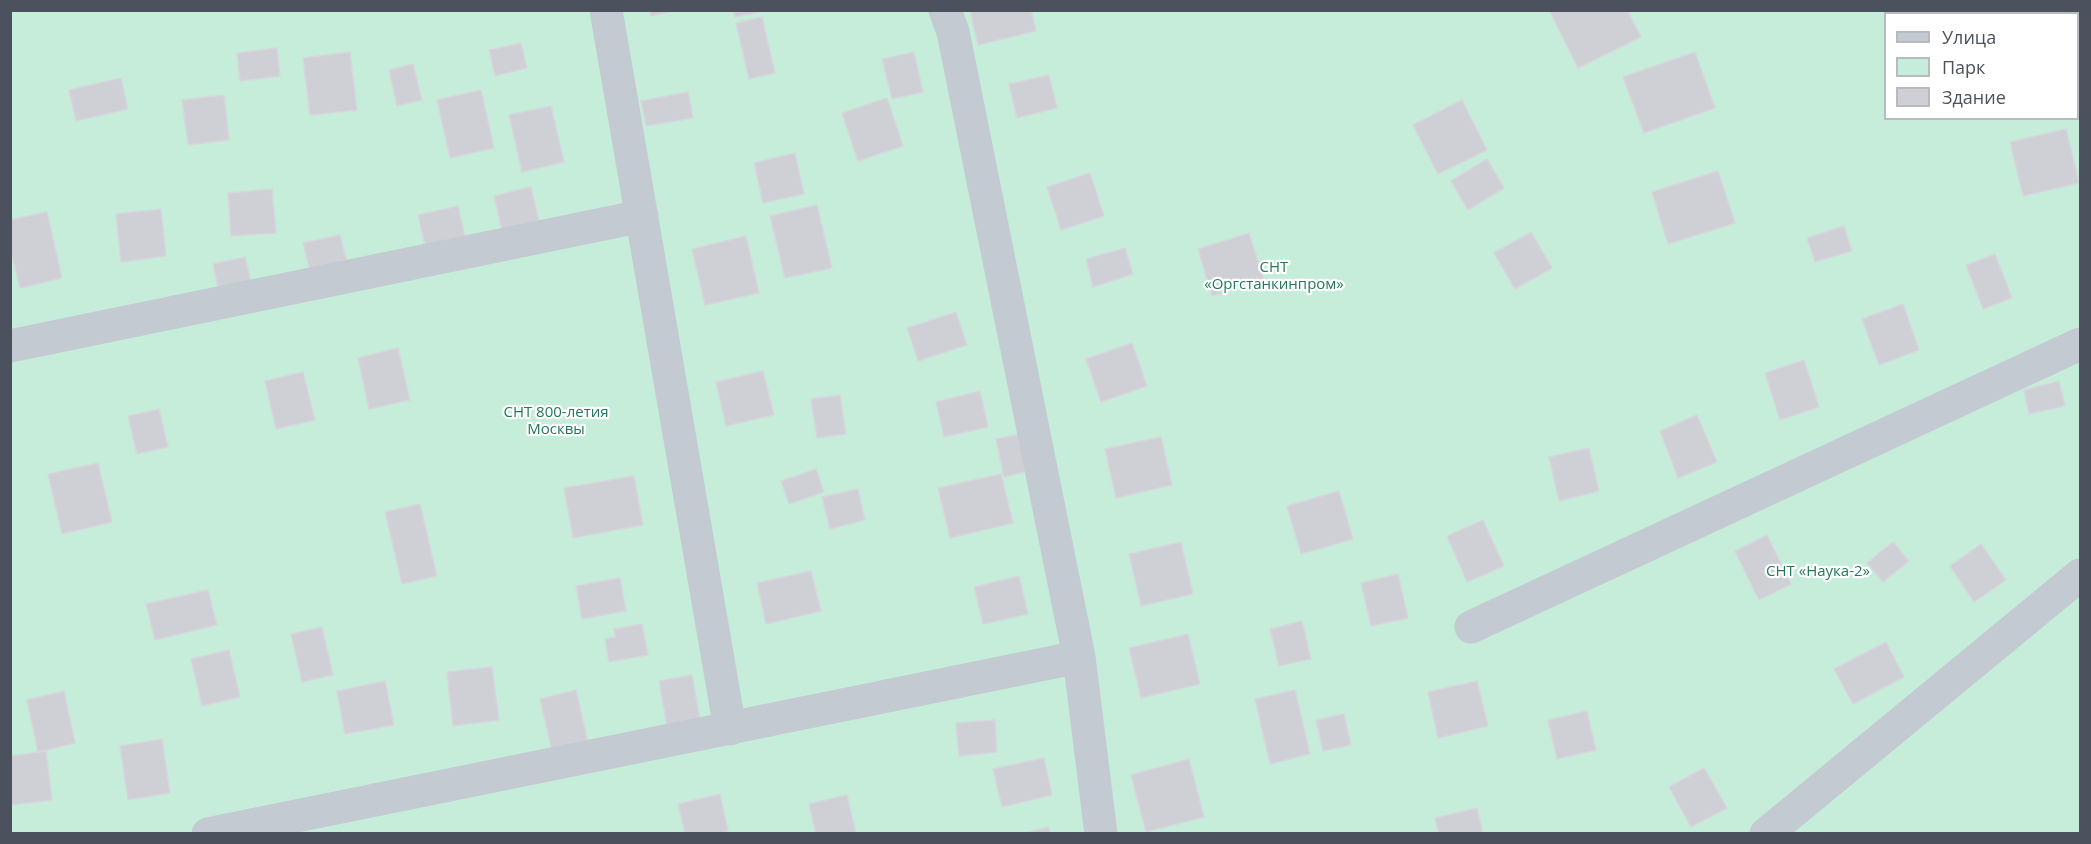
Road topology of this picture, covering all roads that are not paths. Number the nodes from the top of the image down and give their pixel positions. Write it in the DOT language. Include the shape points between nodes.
graph roads {
  1 [pos="606,10"];
  2 [pos="945,10"];
  3 [pos="642,216"];
  4 [pos="2080,344"];
  5 [pos="10,346"];
  6 [pos="2080,575"];
  7 [pos="1471,627"];
  8 [pos="1079,657"];
  9 [pos="730,729"];
  10 [pos="208,834"];
  11 [pos="1101,834"];
  12 [pos="1766,834"];
  1 -- 3 [label="street"];
  2 -- 8 [label="street" via="953,32"];
  3 -- 5 [label="street"];
  3 -- 9 [label="street"];
  4 -- 7 [label="street"];
  6 -- 12 [label="street"];
  8 -- 9 [label="street"];
  8 -- 11 [label="street"];
  9 -- 10 [label="street"];
}
